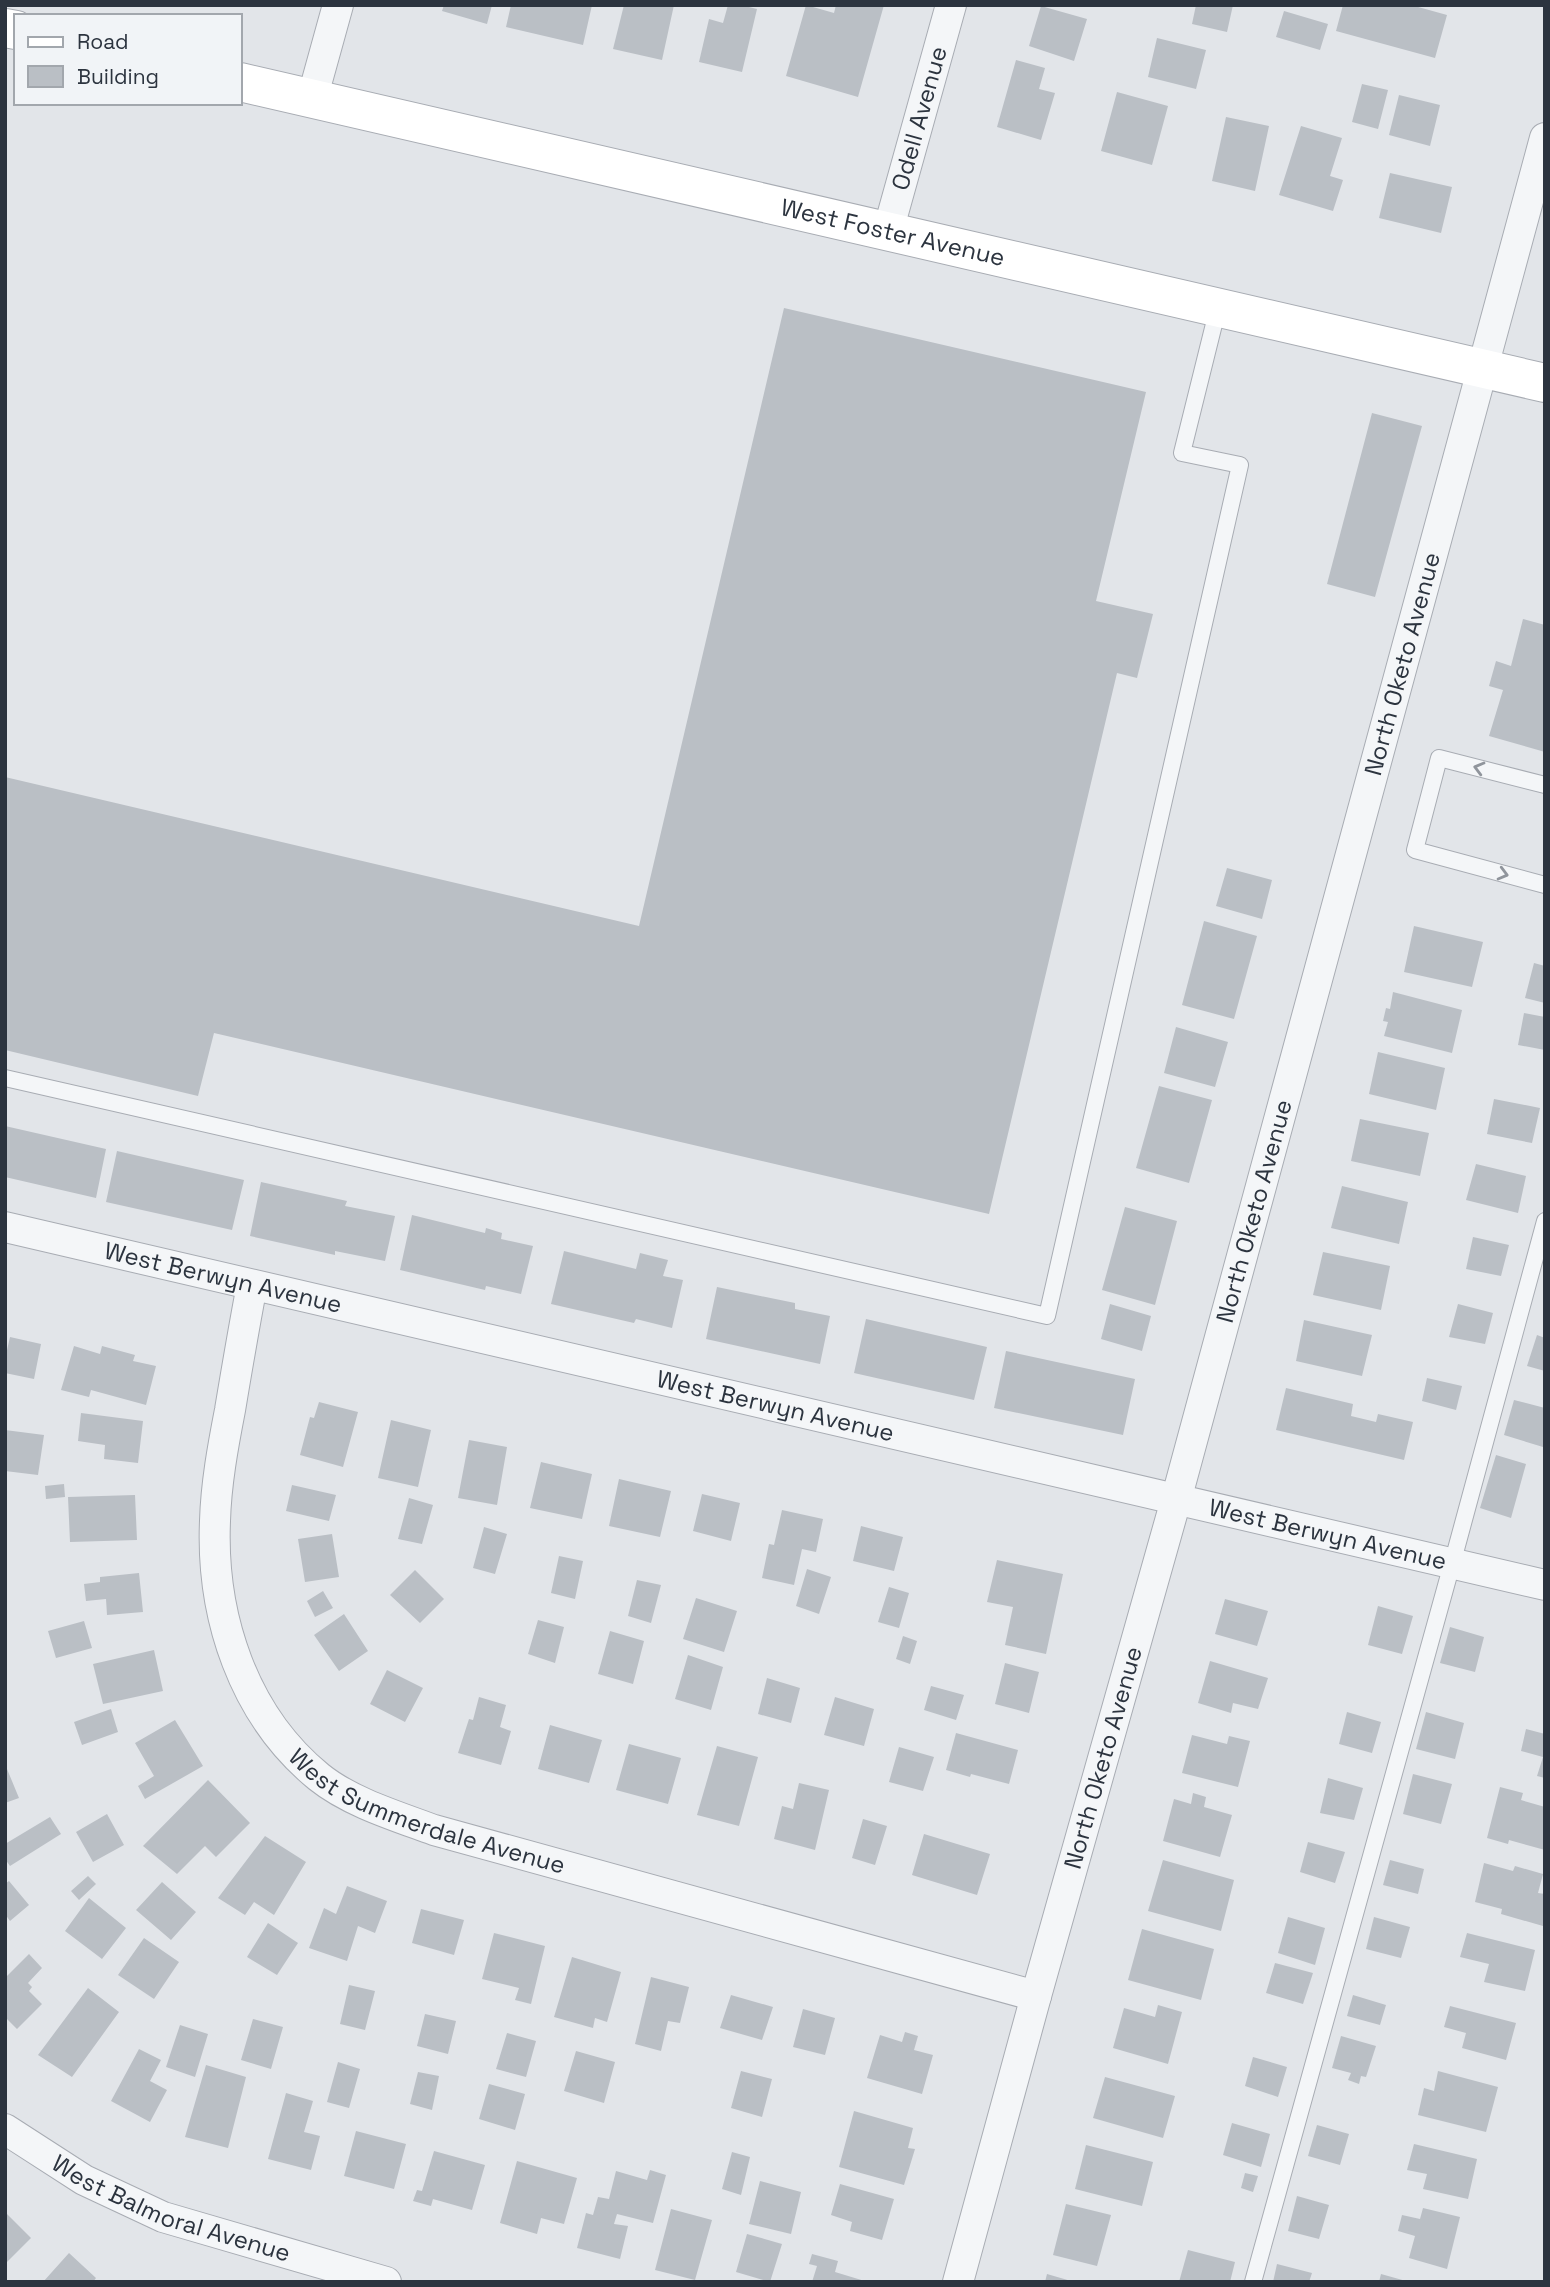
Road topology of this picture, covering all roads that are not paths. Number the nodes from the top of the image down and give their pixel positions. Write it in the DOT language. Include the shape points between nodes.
graph roads {
  1 [pos="338,5"];
  2 [pos="951,5"];
  3 [pos="242,82"];
  4 [pos="312,99"];
  5 [pos="1545,138"];
  6 [pos="888,231"];
  7 [pos="1218,308"];
  8 [pos="1482,368"];
  9 [pos="1545,383"];
  10 [pos="1545,785"];
  11 [pos="1545,886"];
  12 [pos="5,1078"];
  13 [pos="1545,1220"];
  14 [pos="5,1227"];
  15 [pos="252,1285"];
  16 [pos="1176,1500"];
  17 [pos="1452,1564"];
  18 [pos="1545,1586"];
  19 [pos="1036,1996"];
  20 [pos="5,2129"];
  21 [pos="386,2282"];
  22 [pos="958,2282"];
  23 [pos="1253,2282"];
  1 -- 4 [label="street"];
  2 -- 6 [label="street, Odell Avenue"];
  3 -- 4 [label="street, West Foster Avenue"];
  4 -- 6 [label="street, West Foster Avenue"];
  5 -- 8 [label="street, North Oketo Avenue"];
  6 -- 7 [label="street, West Foster Avenue"];
  7 -- 8 [label="street, West Foster Avenue"];
  7 -- 12 [label="lane" via="1182,453 1240,465 1047,1316"];
  8 -- 9 [label="street, West Foster Avenue"];
  8 -- 16 [label="street, North Oketo Avenue"];
  10 -- 11 [label="lane, one-way" via="1439,758 1415,850"];
  13 -- 17 [label="lane"];
  14 -- 15 [label="street, West Berwyn Avenue"];
  15 -- 16 [label="street, West Berwyn Avenue"];
  15 -- 19 [label="street, West Summerdale Avenue" via="214,1521 219,1598 230,1647 251,1695 281,1739 320,1777 368,1805 434,1830"];
  16 -- 17 [label="street, West Berwyn Avenue"];
  16 -- 19 [label="street, North Oketo Avenue"];
  17 -- 18 [label="street, West Berwyn Avenue"];
  17 -- 23 [label="lane"];
  19 -- 22 [label="street, North Oketo Avenue"];
  20 -- 21 [label="street, West Balmoral Avenue" via="84,2180 163,2217"];
}
